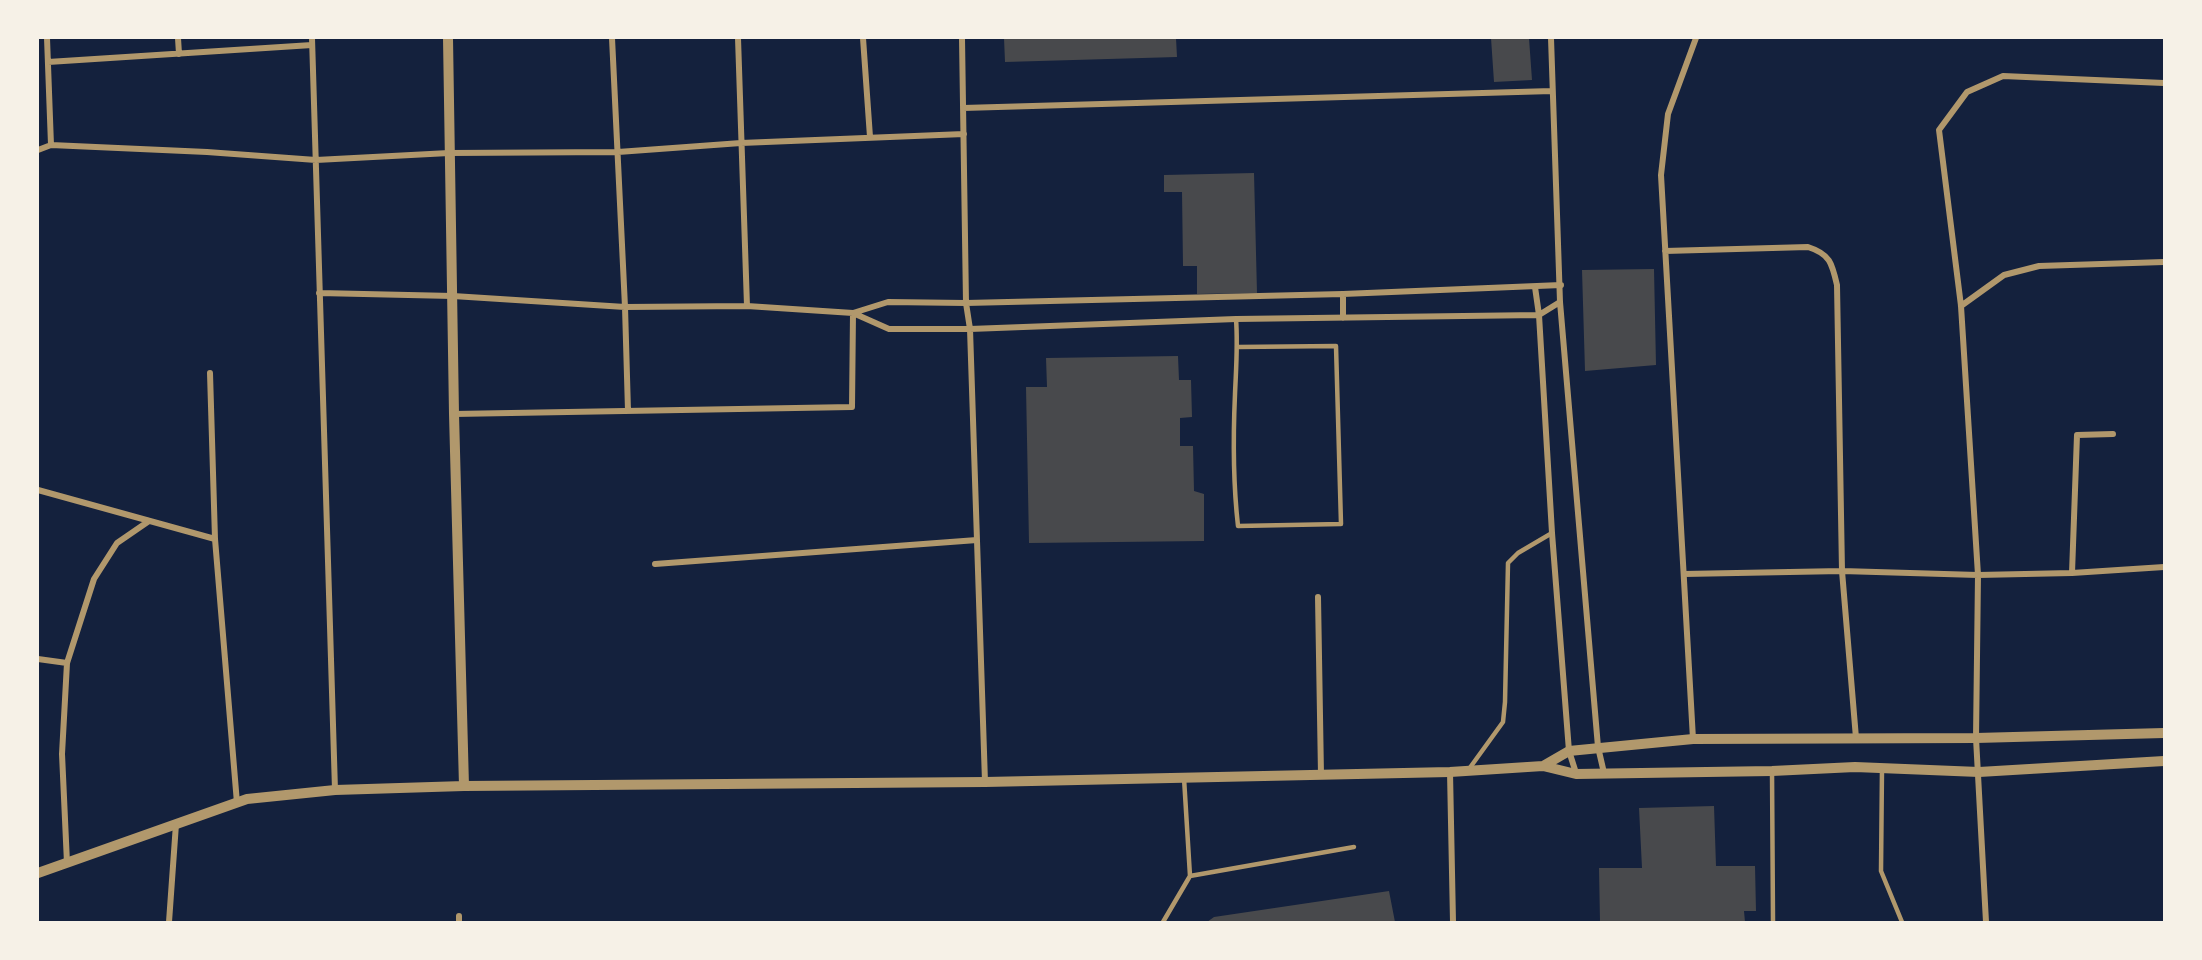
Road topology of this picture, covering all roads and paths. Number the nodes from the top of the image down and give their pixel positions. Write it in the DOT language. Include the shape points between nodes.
graph roads {
  1 [pos="47,38"];
  2 [pos="178,38"];
  3 [pos="312,38"];
  4 [pos="447,38"];
  5 [pos="612,38"];
  6 [pos="738,38"];
  7 [pos="863,38"];
  8 [pos="962,38"];
  9 [pos="1551,38"];
  10 [pos="1696,38"];
  11 [pos="47,45"];
  12 [pos="312,45"];
  13 [pos="38,46"];
  14 [pos="179,54"];
  15 [pos="48,62"];
  16 [pos="2164,83"];
  17 [pos="1552,92"];
  18 [pos="963,108"];
  19 [pos="964,134"];
  20 [pos="870,137"];
  21 [pos="741,143"];
  22 [pos="51,145"];
  23 [pos="38,150"];
  24 [pos="618,152"];
  25 [pos="449,153"];
  26 [pos="316,160"];
  27 [pos="1665,251"];
  28 [pos="2164,262"];
  29 [pos="1560,285"];
  30 [pos="1535,287"];
  31 [pos="320,293"];
  32 [pos="1343,294"];
  33 [pos="453,296"];
  34 [pos="1560,302"];
  35 [pos="966,303"];
  36 [pos="747,306"];
  37 [pos="1961,306"];
  38 [pos="625,307"];
  39 [pos="853,313"];
  40 [pos="1539,315"];
  41 [pos="1343,318"];
  42 [pos="1236,320"];
  43 [pos="970,329"];
  44 [pos="1238,347"];
  45 [pos="210,374"];
  46 [pos="628,411"];
  47 [pos="454,414"];
  48 [pos="2113,434"];
  49 [pos="38,490"];
  50 [pos="149,521"];
  51 [pos="1552,533"];
  52 [pos="215,539"];
  53 [pos="977,540"];
  54 [pos="655,564"];
  55 [pos="2164,567"];
  56 [pos="1842,571"];
  57 [pos="2072,573"];
  58 [pos="1684,574"];
  59 [pos="1978,575"];
  60 [pos="1318,597"];
  61 [pos="38,659"];
  62 [pos="67,663"];
  63 [pos="2164,733"];
  64 [pos="1856,738"];
  65 [pos="1976,738"];
  66 [pos="1693,739"];
  67 [pos="1599,747"];
  68 [pos="1569,751"];
  69 [pos="2164,761"];
  70 [pos="1543,766"];
  71 [pos="1882,768"];
  72 [pos="1467,771"];
  73 [pos="1772,771"];
  74 [pos="1450,772"];
  75 [pos="1979,772"];
  76 [pos="1604,773"];
  77 [pos="1576,774"];
  78 [pos="1321,775"];
  79 [pos="1184,778"];
  80 [pos="985,782"];
  81 [pos="464,786"];
  82 [pos="334,790"];
  83 [pos="237,803"];
  84 [pos="176,824"];
  85 [pos="1354,847"];
  86 [pos="67,862"];
  87 [pos="38,873"];
  88 [pos="1190,876"];
  89 [pos="169,922"];
  90 [pos="1163,922"];
  91 [pos="1453,922"];
  92 [pos="1773,922"];
  93 [pos="1902,922"];
  94 [pos="1986,922"];
  1 -- 11 [label="street"];
  2 -- 14 [label="street"];
  3 -- 12 [label="street"];
  4 -- 25 [label="street"];
  5 -- 24 [label="street"];
  6 -- 21 [label="street"];
  7 -- 20 [label="street"];
  8 -- 18 [label="street"];
  9 -- 17 [label="street"];
  10 -- 27 [label="street" via="1668,114 1661,175"];
  11 -- 13 [label="street"];
  11 -- 15 [label="street"];
  12 -- 14 [label="street"];
  12 -- 26 [label="street"];
  14 -- 15 [label="street"];
  15 -- 22 [label="street"];
  16 -- 37 [label="street" via="2003,76 1967,92 1939,130"];
  17 -- 18 [label="street"];
  17 -- 29 [label="street"];
  18 -- 19 [label="street"];
  19 -- 20 [label="street"];
  19 -- 35 [label="street"];
  20 -- 21 [label="street"];
  21 -- 24 [label="street"];
  21 -- 36 [label="street"];
  22 -- 23 [label="street"];
  22 -- 26 [label="street"];
  24 -- 25 [label="street"];
  24 -- 38 [label="street"];
  25 -- 26 [label="street"];
  25 -- 33 [label="street"];
  26 -- 31 [label="street"];
  27 -- 56 [label="street" via="1808,247 1821,251 1832,263 1837,285"];
  27 -- 58 [label="street"];
  28 -- 37 [label="street" via="2039,266 2004,275"];
  29 -- 30 [label="street"];
  29 -- 34 [label="street"];
  30 -- 32 [label="street"];
  30 -- 40 [label="street"];
  31 -- 33 [label="street"];
  31 -- 82 [label="street"];
  32 -- 35 [label="street"];
  32 -- 41 [label="street"];
  33 -- 38 [label="street"];
  33 -- 47 [label="street"];
  34 -- 40 [label="street"];
  34 -- 67 [label="street"];
  35 -- 39 [label="street" via="888,302"];
  35 -- 43 [label="street"];
  36 -- 38 [label="street"];
  36 -- 39 [label="street"];
  37 -- 59 [label="street"];
  38 -- 46 [label="street"];
  39 -- 43 [label="street" via="889,329"];
  39 -- 46 [label="street" via="852,406"];
  40 -- 41 [label="street"];
  40 -- 51 [label="street"];
  41 -- 42 [label="street"];
  42 -- 43 [label="street"];
  42 -- 44 [label="lane"];
  43 -- 53 [label="street"];
  44 -- 44 [label="lane" via="1336,346 1341,524 1238,526 1234,481"];
  45 -- 52 [label="street"];
  46 -- 47 [label="street"];
  47 -- 81 [label="street"];
  48 -- 57 [label="street" via="2077,435"];
  49 -- 50 [label="street"];
  50 -- 52 [label="street"];
  50 -- 62 [label="street" via="117,543 93,579"];
  51 -- 68 [label="street"];
  51 -- 72 [label="lane" via="1508,562 1503,722"];
  52 -- 83 [label="street"];
  53 -- 54 [label="street"];
  53 -- 80 [label="street"];
  55 -- 57 [label="street"];
  56 -- 58 [label="street"];
  56 -- 59 [label="street"];
  56 -- 64 [label="street"];
  57 -- 59 [label="street"];
  58 -- 66 [label="street"];
  59 -- 65 [label="street"];
  60 -- 78 [label="street"];
  61 -- 62 [label="street"];
  62 -- 86 [label="street" via="62,754"];
  63 -- 65 [label="street"];
  64 -- 65 [label="street"];
  64 -- 66 [label="street"];
  65 -- 75 [label="street"];
  66 -- 67 [label="street"];
  67 -- 68 [label="street"];
  67 -- 76 [label="street"];
  68 -- 70 [label="street"];
  68 -- 77 [label="street"];
  69 -- 75 [label="street"];
  70 -- 72 [label="street"];
  70 -- 77 [label="street"];
  71 -- 73 [label="street"];
  71 -- 75 [label="street"];
  71 -- 93 [label="lane" via="1881,871"];
  72 -- 74 [label="street"];
  73 -- 76 [label="street"];
  73 -- 92 [label="lane"];
  74 -- 78 [label="street"];
  74 -- 91 [label="street"];
  75 -- 94 [label="street"];
  76 -- 77 [label="street"];
  78 -- 79 [label="street"];
  79 -- 80 [label="street"];
  79 -- 88 [label="lane"];
  80 -- 81 [label="street"];
  81 -- 82 [label="street"];
  82 -- 83 [label="street"];
  83 -- 84 [label="street"];
  84 -- 86 [label="street"];
  84 -- 89 [label="street"];
  85 -- 88 [label="lane"];
  86 -- 87 [label="street"];
  88 -- 90 [label="lane"];
}
